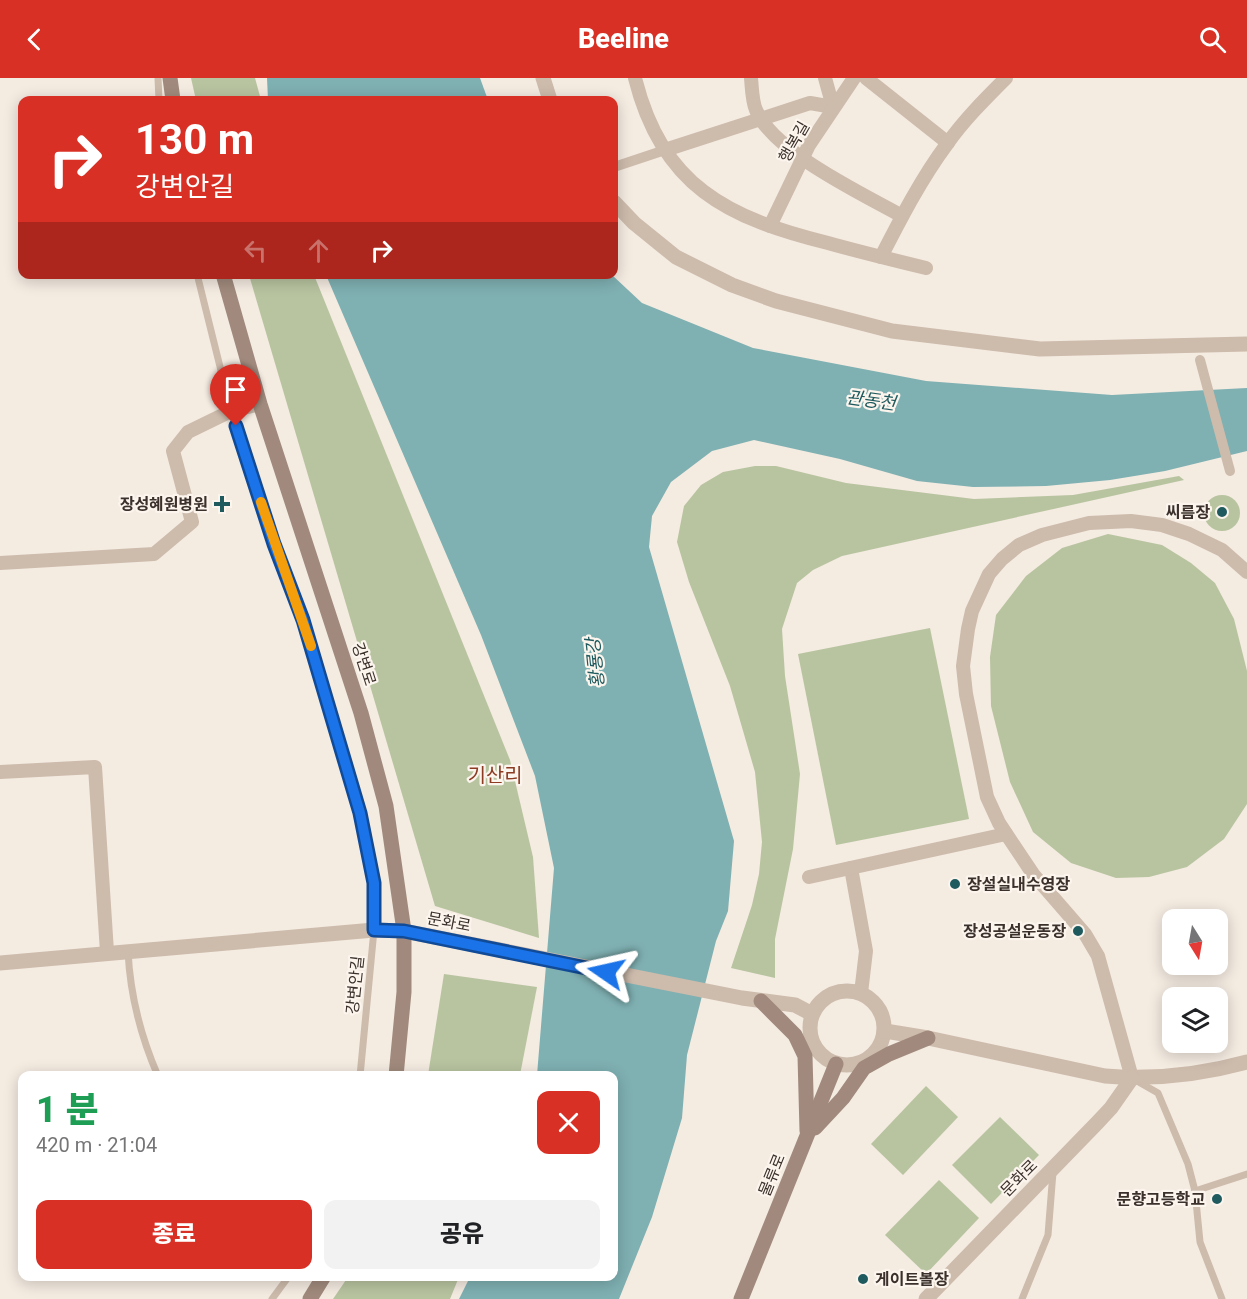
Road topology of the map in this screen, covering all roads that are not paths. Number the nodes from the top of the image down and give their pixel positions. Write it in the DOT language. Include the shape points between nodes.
graph roads {
  1 [pos="158,78"];
  2 [pos="170,78"];
  3 [pos="543,78"];
  4 [pos="635,78"];
  5 [pos="751,78"];
  6 [pos="825,78"];
  7 [pos="854,78"];
  8 [pos="866,78"];
  9 [pos="1006,78"];
  10 [pos="159,96"];
  11 [pos="172,96"];
  12 [pos="549,96"];
  13 [pos="833,107"];
  14 [pos="761,119"];
  15 [pos="948,143"];
  16 [pos="665,150"];
  17 [pos="802,159"];
  18 [pos="618,165"];
  19 [pos="618,206"];
  20 [pos="902,216"];
  21 [pos="770,226"];
  22 [pos="881,257"];
  23 [pos="926,268"];
  24 [pos="198,279"];
  25 [pos="224,279"];
  26 [pos="1247,344"];
  27 [pos="1200,360"];
  28 [pos="260,404"];
  29 [pos="231,411"];
  30 [pos="1230,471"];
  31 [pos="0,563"];
  32 [pos="1247,572"];
  33 [pos="0,772"];
  34 [pos="1006,834"];
  35 [pos="851,868"];
  36 [pos="809,877"];
  37 [pos="374,930"];
  38 [pos="404,931"];
  39 [pos="128,951"];
  40 [pos="107,952"];
  41 [pos="0,963"];
  42 [pos="861,993"];
  43 [pos="761,1001"];
  44 [pos="812,1014"];
  45 [pos="885,1031"];
  46 [pos="928,1038"];
  47 [pos="1247,1062"];
  48 [pos="836,1064"];
  49 [pos="156,1071"];
  50 [pos="360,1071"];
  51 [pos="396,1071"];
  52 [pos="1132,1078"];
  53 [pos="807,1137"];
  54 [pos="1053,1169"];
  55 [pos="1247,1174"];
  56 [pos="1195,1191"];
  57 [pos="285,1281"];
  58 [pos="321,1281"];
  59 [pos="272,1299"];
  60 [pos="310,1299"];
  61 [pos="741,1299"];
  62 [pos="926,1299"];
  63 [pos="1022,1299"];
  64 [pos="1222,1299"];
  1 -- 10 [label="lane"];
  2 -- 11 [label="main road"];
  3 -- 12 [label="street"];
  4 -- 16 [label="street" via="648,118"];
  5 -- 14 [label="street"];
  6 -- 13 [label="street"];
  7 -- 13 [label="street, 행복길"];
  8 -- 15 [label="street"];
  9 -- 15 [label="street"];
  13 -- 14 [label="street" via="810,103"];
  13 -- 17 [label="street, 행복길"];
  14 -- 16 [label="street"];
  14 -- 17 [label="street"];
  15 -- 20 [label="street"];
  16 -- 18 [label="street"];
  16 -- 21 [label="street" via="709,197"];
  17 -- 20 [label="street"];
  17 -- 21 [label="street, 행복길"];
  19 -- 26 [label="street" via="655,242 713,277 776,301 892,331 1040,349"];
  20 -- 22 [label="street"];
  21 -- 22 [label="street"];
  22 -- 23 [label="street"];
  24 -- 29 [label="lane, 강변안길"];
  25 -- 28 [label="main road, 강변로"];
  27 -- 30 [label="street"];
  28 -- 29 [label="street"];
  28 -- 38 [label="main road, 강변로" via="372,753 392,836"];
  29 -- 31 [label="street" via="188,432 173,451 192,522 154,554"];
  29 -- 37 [label="lane, 강변안길" via="303,620 360,813 374,883"];
  32 -- 34 [label="street" via="1222,550 1189,534 1131,521 1089,523 1042,535 1018,545 1002,559 989,574 972,611 963,680 987,797"];
  33 -- 40 [label="street" via="96,767"];
  34 -- 35 [label="street"];
  34 -- 52 [label="street" via="1033,874 1086,934 1098,956"];
  35 -- 36 [label="street"];
  35 -- 42 [label="street" via="866,951"];
  37 -- 38 [label="street, 문화로"];
  37 -- 39 [label="street, 문화로"];
  37 -- 50 [label="lane, 강변안길"];
  38 -- 43 [label="street, 문화로"];
  38 -- 51 [label="main road, 강변로" via="404,996"];
  39 -- 40 [label="street, 문화로"];
  39 -- 49 [label="lane" via="139,1017"];
  40 -- 41 [label="street, 문화로"];
  42 -- 44 [label="street" via="837,992 826,997"];
  42 -- 45 [label="street" via="879,1008"];
  43 -- 44 [label="street, 문화로" via="795,1005"];
  43 -- 53 [label="main road" via="795,1035 805,1056"];
  44 -- 48 [label="street" via="811,1040 825,1059"];
  45 -- 46 [label="street"];
  45 -- 48 [label="street" via="877,1051 868,1059 858,1064"];
  46 -- 52 [label="street" via="1105,1076"];
  46 -- 53 [label="main road" via="864,1068"];
  47 -- 52 [label="street" via="1173,1077"];
  48 -- 53 [label="main road, 물류로"];
  52 -- 54 [label="street, 문화로" via="1111,1108"];
  52 -- 56 [label="lane" via="1158,1094 1188,1164"];
  53 -- 61 [label="main road, 물류로"];
  54 -- 62 [label="street, 문화로"];
  54 -- 63 [label="lane" via="1048,1235"];
  55 -- 56 [label="lane"];
  56 -- 64 [label="lane" via="1200,1242"];
  57 -- 59 [label="lane"];
  58 -- 60 [label="main road"];
}
